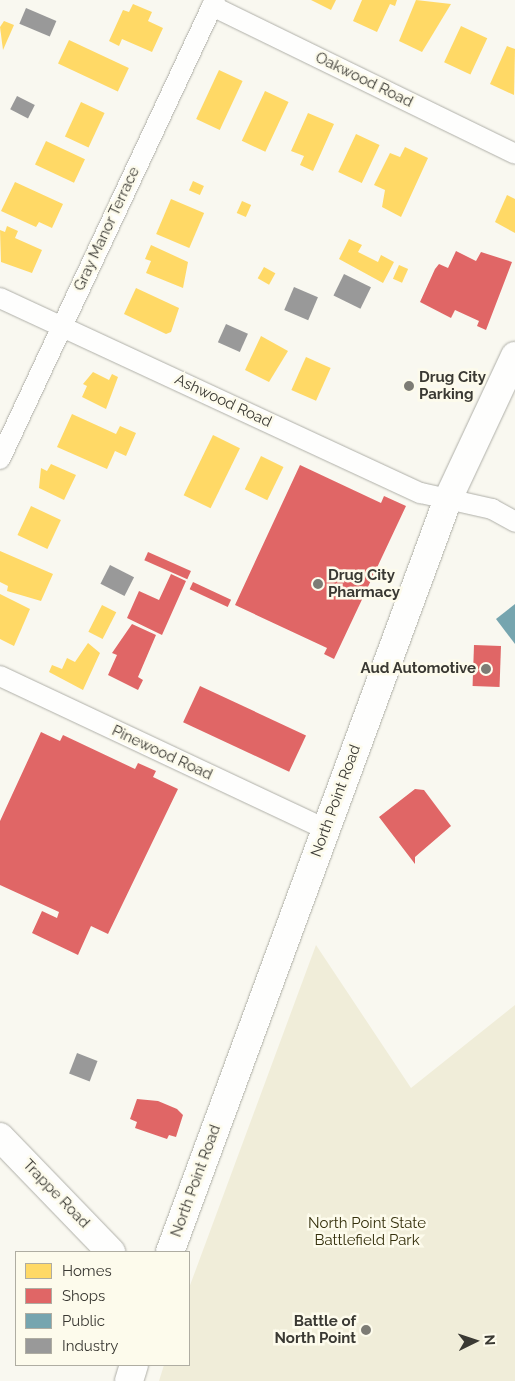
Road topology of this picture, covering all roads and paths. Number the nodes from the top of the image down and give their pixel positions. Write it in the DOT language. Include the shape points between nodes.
graph roads {
  1 [pos="214,3"];
  2 [pos="515,154"];
  3 [pos="0,298"];
  4 [pos="61,325"];
  5 [pos="515,356"];
  6 [pos="0,459"];
  7 [pos="448,499"];
  8 [pos="515,522"];
  9 [pos="0,676"];
  10 [pos="325,829"];
  11 [pos="0,1137"];
  12 [pos="111,1251"];
  13 [pos="170,1251"];
  14 [pos="134,1366"];
  15 [pos="130,1381"];
  1 -- 2 [label="street, Oakwood Road"];
  1 -- 4 [label="street, Gray Manor Terrace"];
  3 -- 4 [label="street, Ashwood Road"];
  4 -- 6 [label="street, Gray Manor Terrace"];
  4 -- 7 [label="street, Ashwood Road" via="422,493"];
  5 -- 7 [label="street, North Point Road"];
  7 -- 8 [label="street, Ashwood Road" via="492,509"];
  7 -- 10 [label="street, North Point Road"];
  9 -- 10 [label="street, Pinewood Road"];
  10 -- 13 [label="street, North Point Road"];
  11 -- 12 [label="street, Trappe Road"];
  14 -- 15 [label="street"];
}
